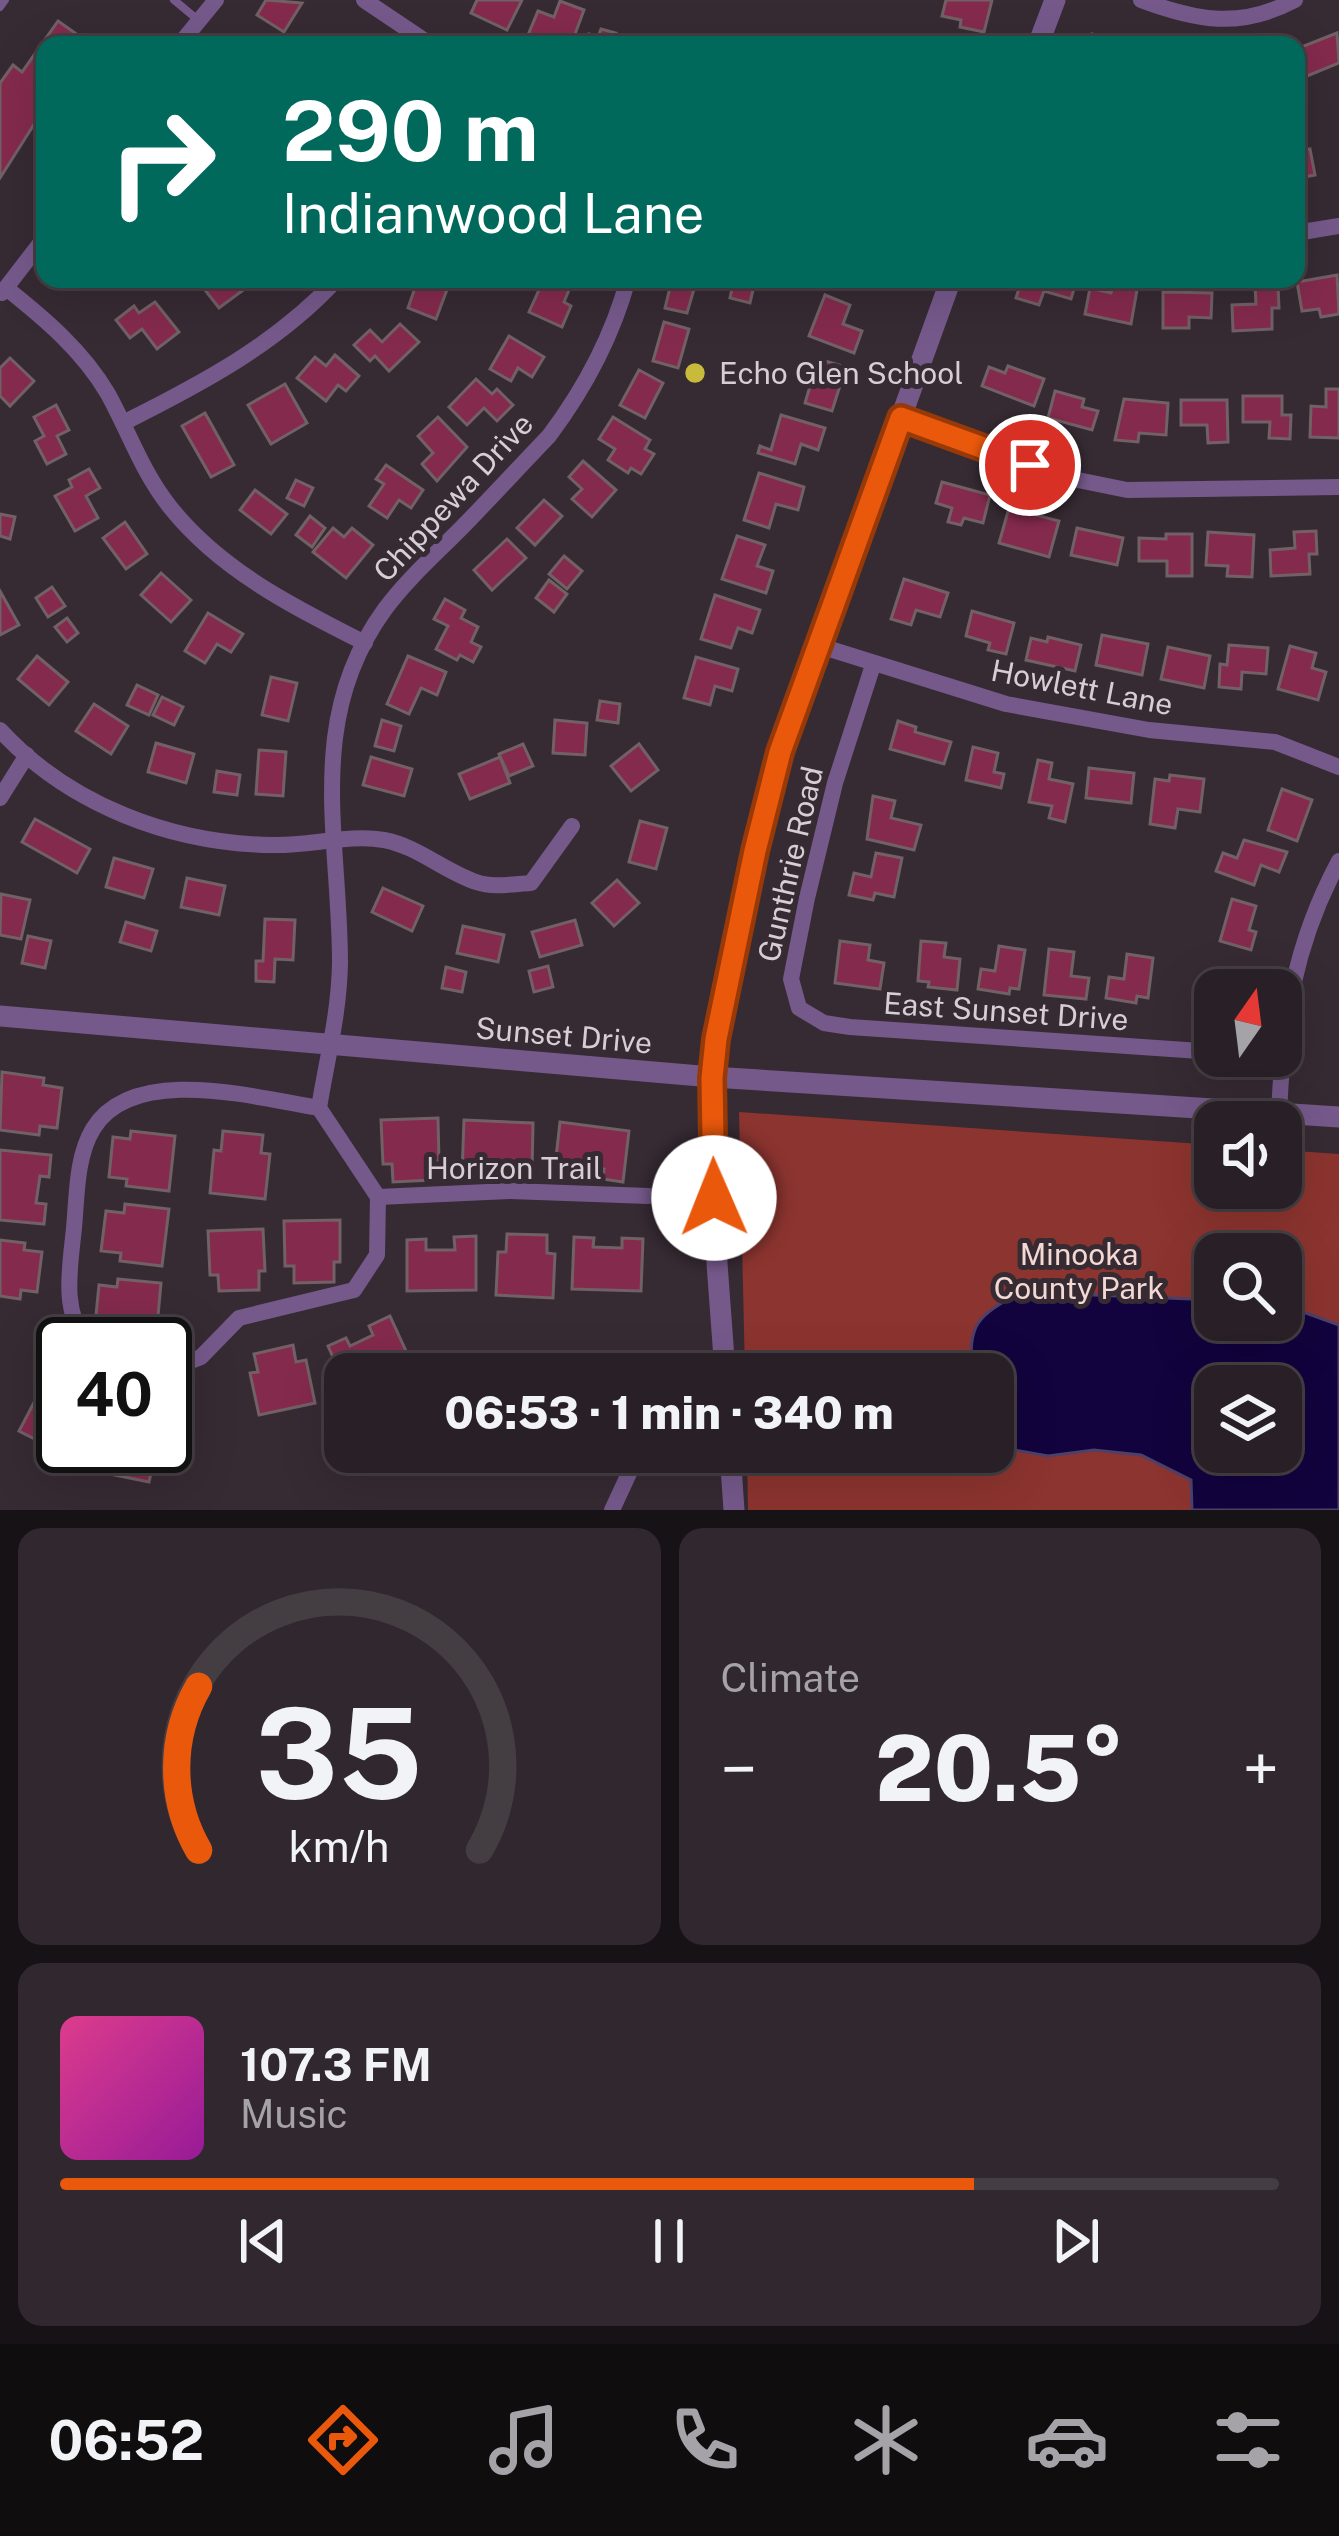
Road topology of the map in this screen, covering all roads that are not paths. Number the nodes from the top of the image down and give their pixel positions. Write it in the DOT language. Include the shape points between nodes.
graph roads {
  1 [pos="174,0"];
  2 [pos="216,0"];
  3 [pos="364,0"];
  4 [pos="1055,0"];
  5 [pos="1141,0"];
  6 [pos="1295,0"];
  7 [pos="199,20"];
  8 [pos="186,36"];
  9 [pos="418,36"];
  10 [pos="1041,36"];
  11 [pos="1339,226"];
  12 [pos="1305,232"];
  13 [pos="36,248"];
  14 [pos="327,288"];
  15 [pos="625,288"];
  16 [pos="948,288"];
  17 [pos="2,289"];
  18 [pos="901,418"];
  19 [pos="123,423"];
  20 [pos="1339,487"];
  21 [pos="365,643"];
  22 [pos="817,645"];
  23 [pos="873,665"];
  24 [pos="0,730"];
  25 [pos="27,755"];
  26 [pos="1339,767"];
  27 [pos="0,798"];
  28 [pos="572,826"];
  29 [pos="333,842"];
  30 [pos="1339,861"];
  31 [pos="1296,969"];
  32 [pos="799,1008"];
  33 [pos="0,1016"];
  34 [pos="334,1045"];
  35 [pos="1194,1051"];
  36 [pos="712,1078"];
  37 [pos="320,1108"];
  38 [pos="1194,1109"];
  39 [pos="1302,1115"];
  40 [pos="1339,1118"];
  41 [pos="649,1196"];
  42 [pos="378,1197"];
  43 [pos="73,1317"];
  44 [pos="724,1353"];
  45 [pos="192,1360"];
  46 [pos="629,1473"];
  47 [pos="731,1473"];
  48 [pos="612,1510"];
  49 [pos="734,1510"];
  1 -- 7 [label="lane"];
  2 -- 7 [label="street"];
  3 -- 9 [label="street"];
  4 -- 10 [label="street"];
  5 -- 6 [label="street" via="1220,19 1248,19"];
  7 -- 8 [label="street"];
  11 -- 12 [label="street"];
  13 -- 17 [label="street"];
  14 -- 19 [label="street" via="250,353"];
  15 -- 21 [label="street, Chippewa Drive" via="596,364 550,436 418,569"];
  16 -- 18 [label="street"];
  17 -- 19 [label="street" via="67,340"];
  18 -- 20 [label="street" via="1069,478 1127,490"];
  18 -- 22 [label="street"];
  19 -- 21 [label="street" via="144,472 209,548 289,605"];
  21 -- 29 [label="street, Chippewa Drive" via="335,719"];
  22 -- 23 [label="street, Howlett Lane"];
  22 -- 36 [label="street" via="755,851"];
  23 -- 26 [label="street, Howlett Lane" via="1061,717 1275,742"];
  23 -- 32 [label="street, Gunthrie Road" via="811,881 791,979"];
  24 -- 25 [label="street"];
  25 -- 27 [label="street"];
  25 -- 29 [label="street" via="65,785 144,824 206,840"];
  28 -- 29 [label="street" via="531,883 478,883 387,840"];
  29 -- 34 [label="street, Chippewa Drive" via="340,968"];
  30 -- 31 [label="street"];
  32 -- 35 [label="street, East Sunset Drive" via="850,1027"];
  33 -- 34 [label="street, Sunset Drive"];
  34 -- 36 [label="street, Sunset Drive"];
  34 -- 37 [label="street"];
  36 -- 38 [label="street, Sunset Drive"];
  36 -- 44 [label="street"];
  37 -- 42 [label="street"];
  37 -- 43 [label="street" via="149,1090 114,1107 93,1129 80,1166 68,1294"];
  39 -- 40 [label="street, Sunset Drive"];
  41 -- 42 [label="street, Horizon Trail"];
  42 -- 45 [label="street" via="376,1255 354,1290 239,1318"];
  46 -- 48 [label="street"];
  47 -- 49 [label="street"];
}
